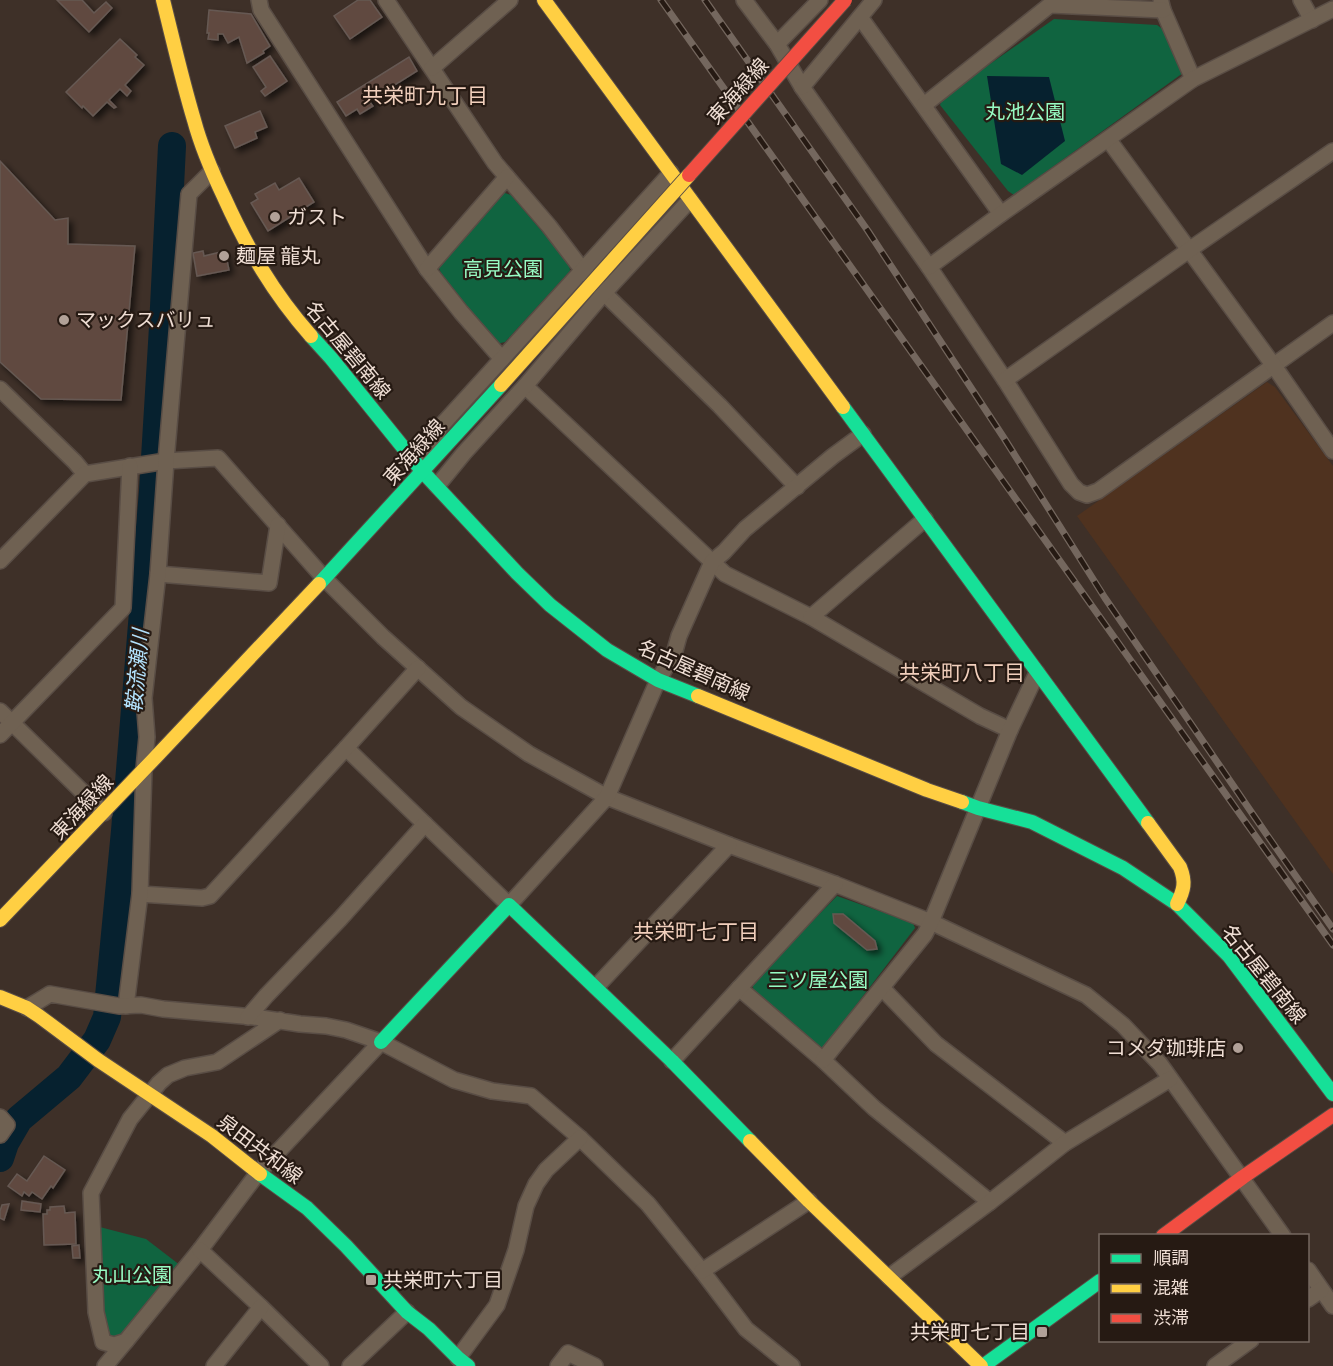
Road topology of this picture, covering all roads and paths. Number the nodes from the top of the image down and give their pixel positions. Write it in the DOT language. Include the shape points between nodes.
graph roads {
  1 [pos="163,0"];
  2 [pos="259,0"];
  3 [pos="386,0"];
  4 [pos="510,0"];
  5 [pos="544,0"];
  6 [pos="744,0"];
  7 [pos="820,0"];
  8 [pos="845,0"];
  9 [pos="874,0"];
  10 [pos="1301,0"];
  11 [pos="1048,2"];
  12 [pos="1162,5"];
  13 [pos="1333,9"];
  14 [pos="860,17"];
  15 [pos="1312,20"];
  16 [pos="777,44"];
  17 [pos="432,68"];
  18 [pos="1193,79"];
  19 [pos="802,87"];
  20 [pos="924,105"];
  21 [pos="1108,139"];
  22 [pos="1333,151"];
  23 [pos="212,171"];
  24 [pos="671,173"];
  25 [pos="507,177"];
  26 [pos="690,200"];
  27 [pos="1001,214"];
  28 [pos="1189,250"];
  29 [pos="929,267"];
  30 [pos="427,269"];
  31 [pos="583,269"];
  32 [pos="604,293"];
  33 [pos="1333,323"];
  34 [pos="502,359"];
  35 [pos="1274,366"];
  36 [pos="1005,380"];
  37 [pos="525,386"];
  38 [pos="2,394"];
  39 [pos="863,434"];
  40 [pos="1333,452"];
  41 [pos="164,461"];
  42 [pos="134,465"];
  43 [pos="423,472"];
  44 [pos="85,474"];
  45 [pos="437,486"];
  46 [pos="797,487"];
  47 [pos="925,519"];
  48 [pos="278,525"];
  49 [pos="0,561"];
  50 [pos="712,562"];
  51 [pos="158,574"];
  52 [pos="324,578"];
  53 [pos="811,617"];
  54 [pos="418,668"];
  55 [pos="1037,673"];
  56 [pos="658,680"];
  57 [pos="0,711"];
  58 [pos="12,722"];
  59 [pos="1010,730"];
  60 [pos="0,735"];
  61 [pos="346,748"];
  62 [pos="140,773"];
  63 [pos="607,797"];
  64 [pos="978,808"];
  65 [pos="107,809"];
  66 [pos="425,824"];
  67 [pos="729,845"];
  68 [pos="836,884"];
  69 [pos="140,894"];
  70 [pos="1177,904"];
  71 [pos="509,905"];
  72 [pos="0,920"];
  73 [pos="931,922"];
  74 [pos="596,987"];
  75 [pos="739,988"];
  76 [pos="882,988"];
  77 [pos="0,997"];
  78 [pos="123,1006"];
  79 [pos="27,1008"];
  80 [pos="248,1017"];
  81 [pos="280,1020"];
  82 [pos="381,1042"];
  83 [pos="824,1060"];
  84 [pos="672,1061"];
  85 [pos="1170,1079"];
  86 [pos="150,1094"];
  87 [pos="1333,1094"];
  88 [pos="1333,1115"];
  89 [pos="0,1117"];
  90 [pos="0,1135"];
  91 [pos="580,1138"];
  92 [pos="1065,1143"];
  93 [pos="258,1173"];
  94 [pos="1243,1178"];
  95 [pos="809,1201"];
  96 [pos="990,1202"];
  97 [pos="1166,1234"];
  98 [pos="1282,1234"];
  99 [pos="201,1250"];
  100 [pos="702,1271"];
  101 [pos="1309,1272"];
  102 [pos="889,1277"];
  103 [pos="1099,1282"];
  104 [pos="1321,1290"];
  105 [pos="1309,1298"];
  106 [pos="1333,1306"];
  107 [pos="261,1307"];
  108 [pos="407,1312"];
  109 [pos="126,1341"];
  110 [pos="1250,1342"];
  111 [pos="463,1362"];
  112 [pos="105,1366"];
  113 [pos="214,1366"];
  114 [pos="321,1366"];
  115 [pos="350,1366"];
  116 [pos="558,1366"];
  117 [pos="595,1366"];
  118 [pos="792,1366"];
  119 [pos="982,1366"];
  120 [pos="1215,1366"];
  1 -- 23 [label="main road, 名古屋碧南線" via="194,121"];
  2 -- 30 [label="street" via="261,10"];
  3 -- 17 [label="street"];
  4 -- 17 [label="street"];
  5 -- 24 [label="main road"];
  6 -- 16 [label="street"];
  7 -- 16 [label="street"];
  8 -- 43 [label="main road, 東海緑線, bridge"];
  9 -- 14 [label="street"];
  10 -- 15 [label="street"];
  11 -- 12 [label="street"];
  11 -- 20 [label="street"];
  12 -- 18 [label="street"];
  13 -- 15 [label="street"];
  14 -- 19 [label="street"];
  14 -- 20 [label="street"];
  15 -- 18 [label="street"];
  16 -- 19 [label="street"];
  17 -- 25 [label="street"];
  18 -- 21 [label="street"];
  19 -- 29 [label="street"];
  20 -- 27 [label="street"];
  21 -- 27 [label="street"];
  21 -- 28 [label="street"];
  22 -- 28 [label="street"];
  23 -- 41 [label="street" via="189,194"];
  23 -- 43 [label="main road, 名古屋碧南線" via="260,269 294,317"];
  24 -- 26 [label="main road"];
  24 -- 31 [label="street"];
  25 -- 30 [label="street"];
  25 -- 31 [label="street"];
  26 -- 32 [label="street"];
  26 -- 39 [label="main road"];
  27 -- 29 [label="street"];
  28 -- 35 [label="street"];
  28 -- 36 [label="street"];
  29 -- 36 [label="street"];
  30 -- 34 [label="street"];
  31 -- 32 [label="street"];
  31 -- 34 [label="street"];
  32 -- 37 [label="street"];
  32 -- 46 [label="street"];
  33 -- 35 [label="street"];
  34 -- 43 [label="street" via="440,427"];
  35 -- 36 [label="street" via="1087,495 1071,484"];
  35 -- 40 [label="street"];
  37 -- 45 [label="street"];
  37 -- 50 [label="street"];
  38 -- 44 [label="street"];
  39 -- 46 [label="street"];
  39 -- 47 [label="main road"];
  41 -- 42 [label="street"];
  41 -- 48 [label="street" via="218,458"];
  41 -- 51 [label="street"];
  42 -- 44 [label="street"];
  42 -- 58 [label="street" via="123,608"];
  43 -- 45 [label="main road, 名古屋碧南線"];
  43 -- 52 [label="main road, 東海緑線"];
  44 -- 49 [label="street"];
  45 -- 56 [label="main road, 名古屋碧南線" via="550,605 607,650"];
  46 -- 50 [label="street"];
  47 -- 53 [label="street"];
  47 -- 55 [label="main road"];
  48 -- 51 [label="street" via="269,583"];
  48 -- 52 [label="street"];
  50 -- 53 [label="street" via="725,574"];
  50 -- 56 [label="street" via="674,654"];
  51 -- 62 [label="street" via="144,698 147,737"];
  52 -- 54 [label="street"];
  52 -- 62 [label="main road, 東海緑線"];
  53 -- 59 [label="street"];
  54 -- 61 [label="street"];
  54 -- 63 [label="street" via="460,707 529,754"];
  55 -- 59 [label="street"];
  55 -- 70 [label="main road" via="1180,867 1185,880"];
  56 -- 63 [label="street"];
  56 -- 64 [label="main road, 名古屋碧南線"];
  57 -- 58 [label="street"];
  58 -- 60 [label="street"];
  58 -- 65 [label="street"];
  59 -- 64 [label="street"];
  61 -- 66 [label="street"];
  61 -- 69 [label="street" via="210,896"];
  62 -- 65 [label="main road, 東海緑線"];
  62 -- 69 [label="street"];
  63 -- 67 [label="street"];
  63 -- 71 [label="street"];
  64 -- 70 [label="main road, 名古屋碧南線" via="1032,822 1123,868"];
  64 -- 73 [label="street"];
  65 -- 72 [label="main road, 東海緑線"];
  66 -- 71 [label="street"];
  66 -- 80 [label="street"];
  67 -- 68 [label="street"];
  67 -- 74 [label="street"];
  68 -- 73 [label="street"];
  68 -- 75 [label="street"];
  69 -- 78 [label="street"];
  70 -- 87 [label="main road, 名古屋碧南線" via="1229,956"];
  71 -- 74 [label="main road"];
  71 -- 82 [label="main road"];
  73 -- 76 [label="street"];
  73 -- 85 [label="street" via="1086,995 1123,1025"];
  74 -- 84 [label="main road"];
  75 -- 83 [label="street"];
  75 -- 84 [label="street"];
  76 -- 83 [label="street"];
  76 -- 92 [label="street" via="936,1044"];
  77 -- 79 [label="main road, 泉田共和線"];
  78 -- 79 [label="street" via="50,994"];
  78 -- 80 [label="street"];
  79 -- 86 [label="main road, 泉田共和線"];
  80 -- 81 [label="street"];
  81 -- 82 [label="street" via="346,1030"];
  81 -- 86 [label="street" via="217,1062 168,1075"];
  82 -- 91 [label="street" via="454,1080 492,1091 531,1096"];
  82 -- 93 [label="street"];
  83 -- 96 [label="street" via="874,1108"];
  84 -- 95 [label="main road"];
  85 -- 92 [label="street"];
  85 -- 94 [label="street"];
  86 -- 93 [label="main road, 泉田共和線"];
  86 -- 109 [label="street" via="130,1119 91,1192 96,1312 103,1342 114,1345"];
  88 -- 94 [label="main road"];
  89 -- 90 [label="street" via="7,1125"];
  91 -- 100 [label="street" via="648,1204"];
  91 -- 111 [label="street" via="536,1184 497,1305"];
  92 -- 96 [label="street"];
  93 -- 99 [label="street"];
  93 -- 108 [label="main road, 泉田共和線" via="307,1208"];
  94 -- 97 [label="main road"];
  94 -- 98 [label="street"];
  95 -- 100 [label="street"];
  95 -- 102 [label="main road"];
  96 -- 102 [label="street"];
  99 -- 107 [label="street"];
  99 -- 109 [label="street"];
  100 -- 118 [label="street" via="746,1329"];
  101 -- 104 [label="street"];
  102 -- 119 [label="main road"];
  103 -- 119 [label="main road"];
  104 -- 105 [label="street"];
  104 -- 106 [label="street"];
  107 -- 113 [label="street"];
  107 -- 114 [label="street"];
  108 -- 111 [label="main road, 泉田共和線"];
  108 -- 115 [label="street"];
  109 -- 112 [label="street"];
  110 -- 120 [label="street"];
  116 -- 117 [label="street" via="568,1353"];
}
